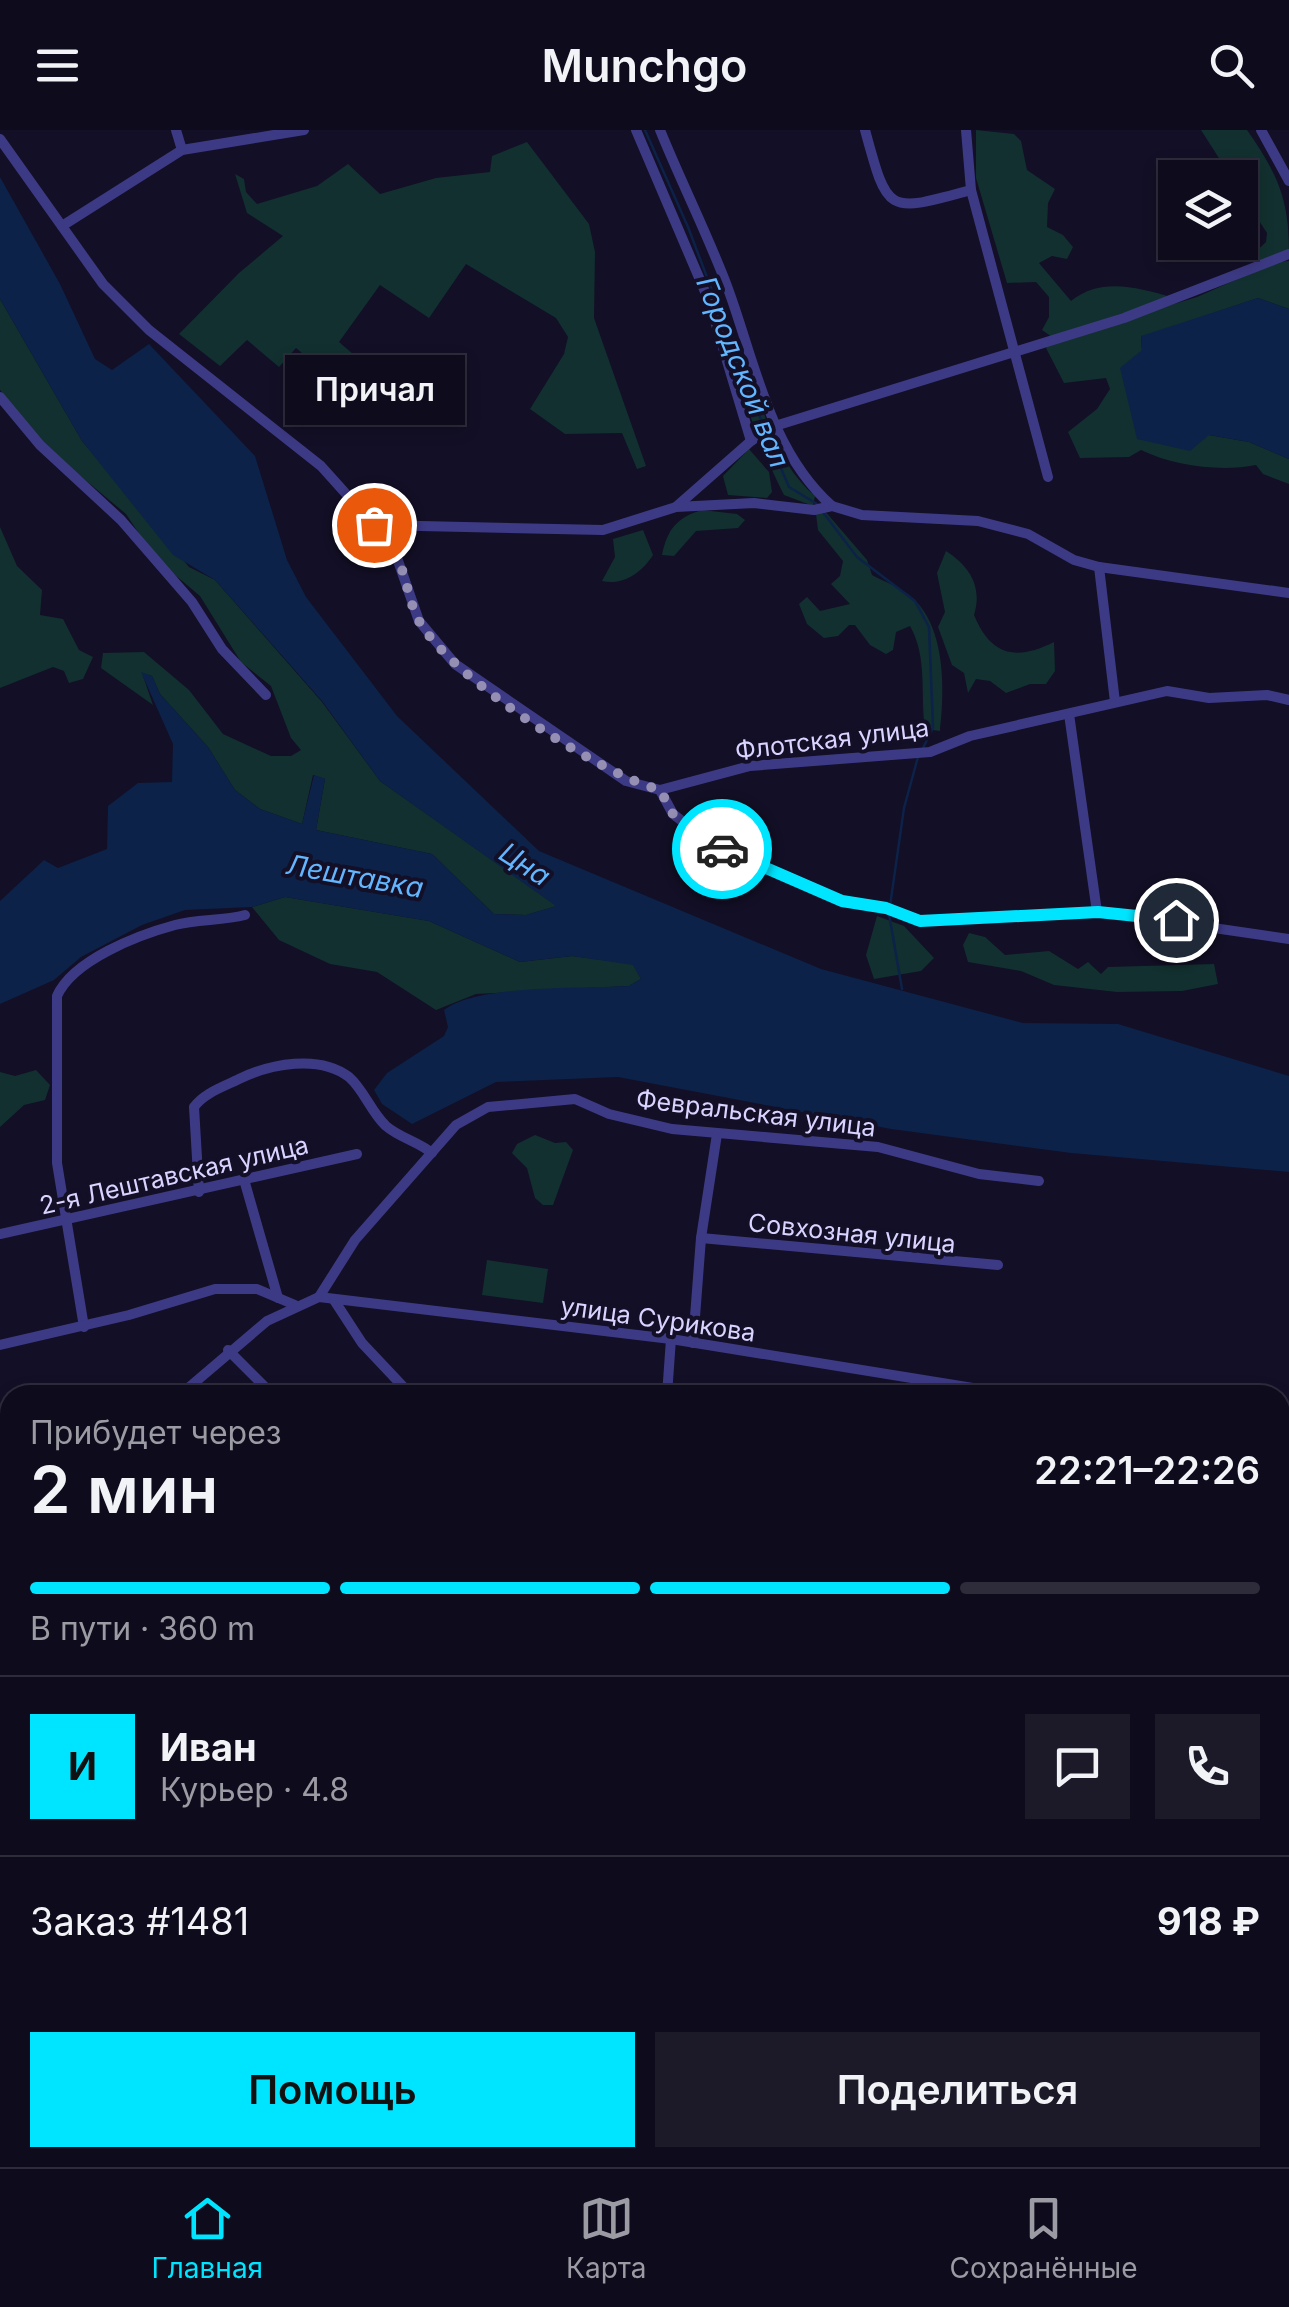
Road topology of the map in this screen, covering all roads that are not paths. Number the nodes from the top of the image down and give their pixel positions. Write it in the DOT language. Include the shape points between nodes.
graph roads {
  1 [pos="176,130"];
  2 [pos="304,130"];
  3 [pos="636,130"];
  4 [pos="660,130"];
  5 [pos="865,130"];
  6 [pos="966,130"];
  7 [pos="1260,130"];
  8 [pos="0,139"];
  9 [pos="182,150"];
  10 [pos="1289,182"];
  11 [pos="971,190"];
  12 [pos="62,226"];
  13 [pos="1289,254"];
  14 [pos="1015,352"];
  15 [pos="0,397"];
  16 [pos="764,433"];
  17 [pos="1048,477"];
  18 [pos="832,506"];
  19 [pos="676,507"];
  20 [pos="374,525"];
  21 [pos="1099,566"];
  22 [pos="1289,593"];
  23 [pos="266,695"];
  24 [pos="1289,700"];
  25 [pos="1115,702"];
  26 [pos="1069,714"];
  27 [pos="660,790"];
  28 [pos="1098,912"];
  29 [pos="245,915"];
  30 [pos="1289,939"];
  31 [pos="717,1134"];
  32 [pos="432,1153"];
  33 [pos="357,1154"];
  34 [pos="1039,1180"];
  35 [pos="245,1183"];
  36 [pos="199,1192"];
  37 [pos="66,1221"];
  38 [pos="0,1234"];
  39 [pos="702,1238"];
  40 [pos="998,1265"];
  41 [pos="319,1297"];
  42 [pos="278,1298"];
  43 [pos="334,1300"];
  44 [pos="295,1306"];
  45 [pos="84,1327"];
  46 [pos="671,1339"];
  47 [pos="694,1342"];
  48 [pos="0,1345"];
  49 [pos="228,1350"];
  50 [pos="191,1385"];
  51 [pos="263,1385"];
  52 [pos="402,1385"];
  53 [pos="668,1385"];
  54 [pos="955,1385"];
  1 -- 9 [label="street"];
  2 -- 9 [label="street"];
  3 -- 16 [label="street"];
  4 -- 16 [label="street" via="726,286"];
  5 -- 11 [label="street" via="881,190 895,204 913,206"];
  6 -- 11 [label="street"];
  7 -- 10 [label="street"];
  8 -- 12 [label="street"];
  9 -- 12 [label="street"];
  11 -- 14 [label="street"];
  12 -- 20 [label="street" via="104,284 150,330 321,466"];
  13 -- 14 [label="street"];
  14 -- 16 [label="street"];
  14 -- 17 [label="street"];
  15 -- 23 [label="street" via="120,520"];
  16 -- 18 [label="street"];
  16 -- 19 [label="street"];
  18 -- 19 [label="street"];
  18 -- 21 [label="street" via="878,517 978,522 1028,534"];
  19 -- 20 [label="street" via="603,530"];
  20 -- 27 [label="street" via="396,554 419,621 455,664 591,760 626,781"];
  21 -- 22 [label="street"];
  21 -- 25 [label="street"];
  24 -- 25 [label="street, Флотская улица" via="1168,691"];
  25 -- 26 [label="street, Флотская улица"];
  26 -- 27 [label="street, Флотская улица" via="921,752 750,766"];
  26 -- 28 [label="street"];
  27 -- 28 [label="street" via="673,814 712,844 842,901 920,921"];
  28 -- 30 [label="street"];
  29 -- 37 [label="street" via="149,934 61,986 55,1105"];
  31 -- 32 [label="street, Февральская улица" via="636,1122 592,1104 557,1100 470,1114"];
  31 -- 34 [label="street, Февральская улица" via="878,1146 979,1174"];
  31 -- 39 [label="street"];
  32 -- 36 [label="street" via="384,1124 350,1078 335,1069 314,1062 277,1067 207,1095 194,1108"];
  32 -- 41 [label="street, Февральская улица" via="355,1240"];
  33 -- 35 [label="street, 2-я Лештавская улица"];
  35 -- 36 [label="street, 2-я Лештавская улица"];
  35 -- 42 [label="street"];
  36 -- 37 [label="street, 2-я Лештавская улица"];
  37 -- 38 [label="street, 2-я Лештавская улица"];
  37 -- 45 [label="street"];
  39 -- 40 [label="street, Совхозная улица"];
  39 -- 47 [label="street"];
  41 -- 43 [label="street, улица Сурикова"];
  41 -- 44 [label="street"];
  42 -- 44 [label="street"];
  42 -- 45 [label="street" via="257,1289 215,1289"];
  43 -- 46 [label="street, улица Сурикова"];
  43 -- 52 [label="street"];
  44 -- 49 [label="street"];
  45 -- 48 [label="street"];
  46 -- 47 [label="street, улица Сурикова"];
  46 -- 53 [label="street"];
  47 -- 54 [label="street, улица Сурикова"];
  49 -- 50 [label="street"];
  49 -- 51 [label="street"];
}
